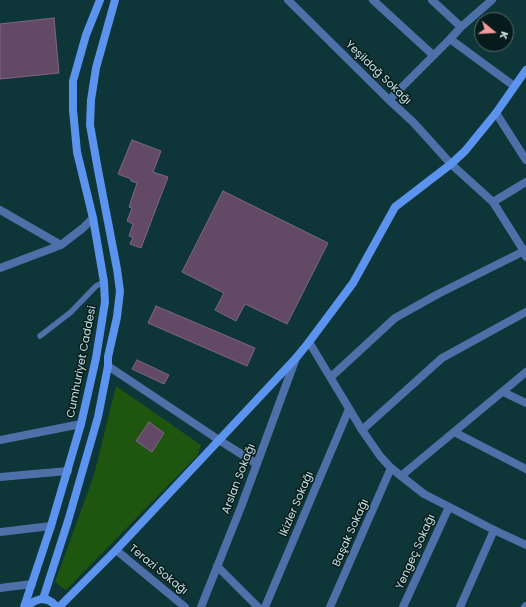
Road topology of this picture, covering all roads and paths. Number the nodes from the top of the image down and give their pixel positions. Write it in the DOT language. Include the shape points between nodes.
graph roads {
  1 [pos="100,0"];
  2 [pos="116,0"];
  3 [pos="288,0"];
  4 [pos="373,0"];
  5 [pos="432,0"];
  6 [pos="489,1"];
  7 [pos="461,27"];
  8 [pos="450,39"];
  9 [pos="434,55"];
  10 [pos="526,70"];
  11 [pos="514,86"];
  12 [pos="389,100"];
  13 [pos="496,113"];
  14 [pos="526,160"];
  15 [pos="451,164"];
  16 [pos="526,182"];
  17 [pos="493,202"];
  18 [pos="0,210"];
  19 [pos="93,218"];
  20 [pos="61,245"];
  21 [pos="525,252"];
  22 [pos="0,268"];
  23 [pos="104,282"];
  24 [pos="526,312"];
  25 [pos="40,336"];
  26 [pos="309,342"];
  27 [pos="296,358"];
  28 [pos="108,366"];
  29 [pos="526,372"];
  30 [pos="331,377"];
  31 [pos="503,392"];
  32 [pos="526,403"];
  33 [pos="349,409"];
  34 [pos="81,424"];
  35 [pos="362,430"];
  36 [pos="454,432"];
  37 [pos="0,440"];
  38 [pos="219,440"];
  39 [pos="257,464"];
  40 [pos="391,468"];
  41 [pos="526,469"];
  42 [pos="68,471"];
  43 [pos="401,476"];
  44 [pos="0,477"];
  45 [pos="449,507"];
  46 [pos="51,526"];
  47 [pos="494,530"];
  48 [pos="0,532"];
  49 [pos="526,545"];
  50 [pos="116,550"];
  51 [pos="217,566"];
  52 [pos="32,584"];
  53 [pos="0,588"];
  54 [pos="43,599"];
  55 [pos="25,607"];
  56 [pos="58,607"];
  57 [pos="185,607"];
  58 [pos="202,607"];
  59 [pos="258,607"];
  60 [pos="265,607"];
  61 [pos="330,607"];
  62 [pos="403,607"];
  63 [pos="460,607"];
  1 -- 19 [label="main road, Cumhuriyet Caddesi" via="86,35 73,81 77,152"];
  2 -- 28 [label="main road" via="96,68 90,125 120,291"];
  3 -- 12 [label="street, Yeşildağ Sokağı"];
  4 -- 9 [label="street"];
  5 -- 7 [label="street"];
  6 -- 7 [label="street"];
  7 -- 8 [label="street"];
  8 -- 9 [label="street"];
  8 -- 11 [label="street"];
  9 -- 12 [label="street"];
  10 -- 11 [label="main road"];
  11 -- 13 [label="main road"];
  12 -- 15 [label="street, Yeşildağ Sokağı"];
  13 -- 14 [label="street"];
  13 -- 15 [label="main road"];
  15 -- 17 [label="street, Yeşildağ Sokağı"];
  15 -- 26 [label="main road" via="395,207 353,283"];
  16 -- 17 [label="street"];
  17 -- 21 [label="street, Yeşildağ Sokağı"];
  18 -- 20 [label="street"];
  19 -- 20 [label="street"];
  19 -- 23 [label="main road, Cumhuriyet Caddesi"];
  20 -- 22 [label="street"];
  21 -- 30 [label="street" via="394,318"];
  23 -- 25 [label="lane" via="96,286 71,312"];
  23 -- 34 [label="main road, Cumhuriyet Caddesi" via="105,302 96,358"];
  24 -- 35 [label="street" via="442,358"];
  26 -- 27 [label="main road"];
  26 -- 30 [label="street"];
  27 -- 38 [label="main road"];
  27 -- 39 [label="street, Arslan Sokağı"];
  28 -- 38 [label="street"];
  28 -- 54 [label="main road" via="98,417"];
  29 -- 31 [label="street"];
  30 -- 33 [label="street"];
  31 -- 32 [label="street"];
  31 -- 36 [label="street"];
  33 -- 35 [label="street"];
  33 -- 60 [label="street, İkizler Sokağı"];
  34 -- 37 [label="street"];
  34 -- 42 [label="main road, Cumhuriyet Caddesi"];
  35 -- 40 [label="street"];
  36 -- 41 [label="street"];
  36 -- 43 [label="street"];
  38 -- 39 [label="street"];
  38 -- 50 [label="main road"];
  39 -- 51 [label="street, Arslan Sokağı"];
  40 -- 43 [label="street"];
  40 -- 61 [label="street, Başak Sokağı"];
  42 -- 44 [label="street"];
  42 -- 46 [label="main road, Cumhuriyet Caddesi"];
  43 -- 45 [label="street" via="424,494"];
  45 -- 47 [label="street"];
  45 -- 62 [label="street, Yengeç Sokağı"];
  46 -- 48 [label="street"];
  46 -- 52 [label="main road, Cumhuriyet Caddesi"];
  47 -- 49 [label="street"];
  47 -- 63 [label="street"];
  50 -- 56 [label="main road"];
  50 -- 57 [label="street, Terazi Sokağı"];
  51 -- 58 [label="street, Arslan Sokağı"];
  51 -- 59 [label="street"];
  52 -- 53 [label="street"];
  52 -- 55 [label="main road, Cumhuriyet Caddesi"];
  54 -- 55 [label="main road"];
  54 -- 56 [label="main road"];
}
